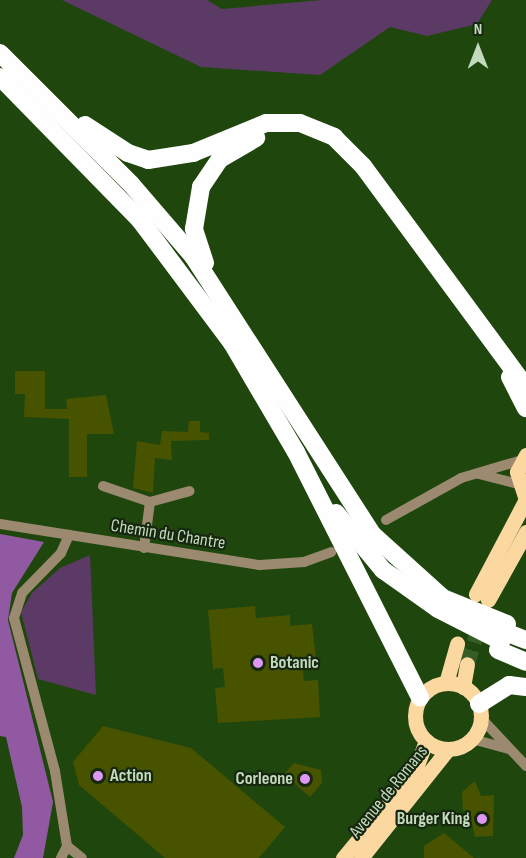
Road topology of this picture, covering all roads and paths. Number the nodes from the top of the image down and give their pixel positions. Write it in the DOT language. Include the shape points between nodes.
graph roads {
  1 [pos="0,53"];
  2 [pos="7,72"];
  3 [pos="237,320"];
  4 [pos="526,387"];
  5 [pos="526,408"];
  6 [pos="296,452"];
  7 [pos="524,458"];
  8 [pos="476,474"];
  9 [pos="518,484"];
  10 [pos="103,486"];
  11 [pos="190,491"];
  12 [pos="526,499"];
  13 [pos="150,502"];
  14 [pos="386,520"];
  15 [pos="0,524"];
  16 [pos="526,532"];
  17 [pos="69,535"];
  18 [pos="144,548"];
  19 [pos="331,552"];
  20 [pos="440,608"];
  21 [pos="526,630"];
  22 [pos="503,637"];
  23 [pos="526,640"];
  24 [pos="458,644"];
  25 [pos="526,650"];
  26 [pos="526,662"];
  27 [pos="467,664"];
  28 [pos="446,683"];
  29 [pos="463,687"];
  30 [pos="526,687"];
  31 [pos="420,698"];
  32 [pos="480,711"];
  33 [pos="472,739"];
  34 [pos="426,741"];
  35 [pos="448,749"];
  36 [pos="509,749"];
  37 [pos="526,766"];
  38 [pos="67,846"];
  39 [pos="61,858"];
  40 [pos="82,858"];
  41 [pos="343,858"];
  42 [pos="361,858"];
  1 -- 2 [label="highway"];
  2 -- 3 [label="highway" via="131,184 193,256"];
  2 -- 4 [label="highway" via="99,136 148,160 193,153 266,123 300,123 334,137 370,175"];
  2 -- 6 [label="highway" via="180,269"];
  3 -- 5 [label="highway" via="197,247 194,216 201,187 219,159 250,140 280,134 313,139 359,176 505,369"];
  3 -- 20 [label="highway" via="373,535"];
  6 -- 20 [label="highway" via="348,531 414,593"];
  6 -- 31 [label="highway"];
  7 -- 8 [label="street"];
  7 -- 9 [label="main road"];
  8 -- 9 [label="street"];
  8 -- 14 [label="street"];
  9 -- 12 [label="main road"];
  10 -- 13 [label="street"];
  11 -- 13 [label="street"];
  12 -- 16 [label="main road" via="482,597"];
  13 -- 18 [label="street"];
  15 -- 17 [label="street, Chemin du Chantre"];
  17 -- 18 [label="street, Chemin du Chantre"];
  17 -- 38 [label="street" via="61,553 22,593 14,618 55,771"];
  18 -- 19 [label="street, Chemin du Chantre" via="260,565 304,562"];
  20 -- 22 [label="highway, bridge"];
  21 -- 22 [label="highway"];
  22 -- 23 [label="highway"];
  22 -- 25 [label="highway"];
  22 -- 26 [label="highway"];
  24 -- 28 [label="main road"];
  27 -- 29 [label="main road"];
  28 -- 29 [label="main road"];
  28 -- 31 [label="main road"];
  29 -- 32 [label="main road"];
  30 -- 32 [label="highway" via="509,685"];
  31 -- 34 [label="main road" via="415,721"];
  32 -- 33 [label="main road"];
  32 -- 36 [label="street"];
  33 -- 35 [label="main road"];
  33 -- 36 [label="street"];
  34 -- 35 [label="main road"];
  34 -- 41 [label="main road, Avenue de Romans" via="415,771"];
  35 -- 42 [label="main road, Avenue de Romans"];
  36 -- 37 [label="street"];
  38 -- 39 [label="street"];
  38 -- 40 [label="street"];
}
